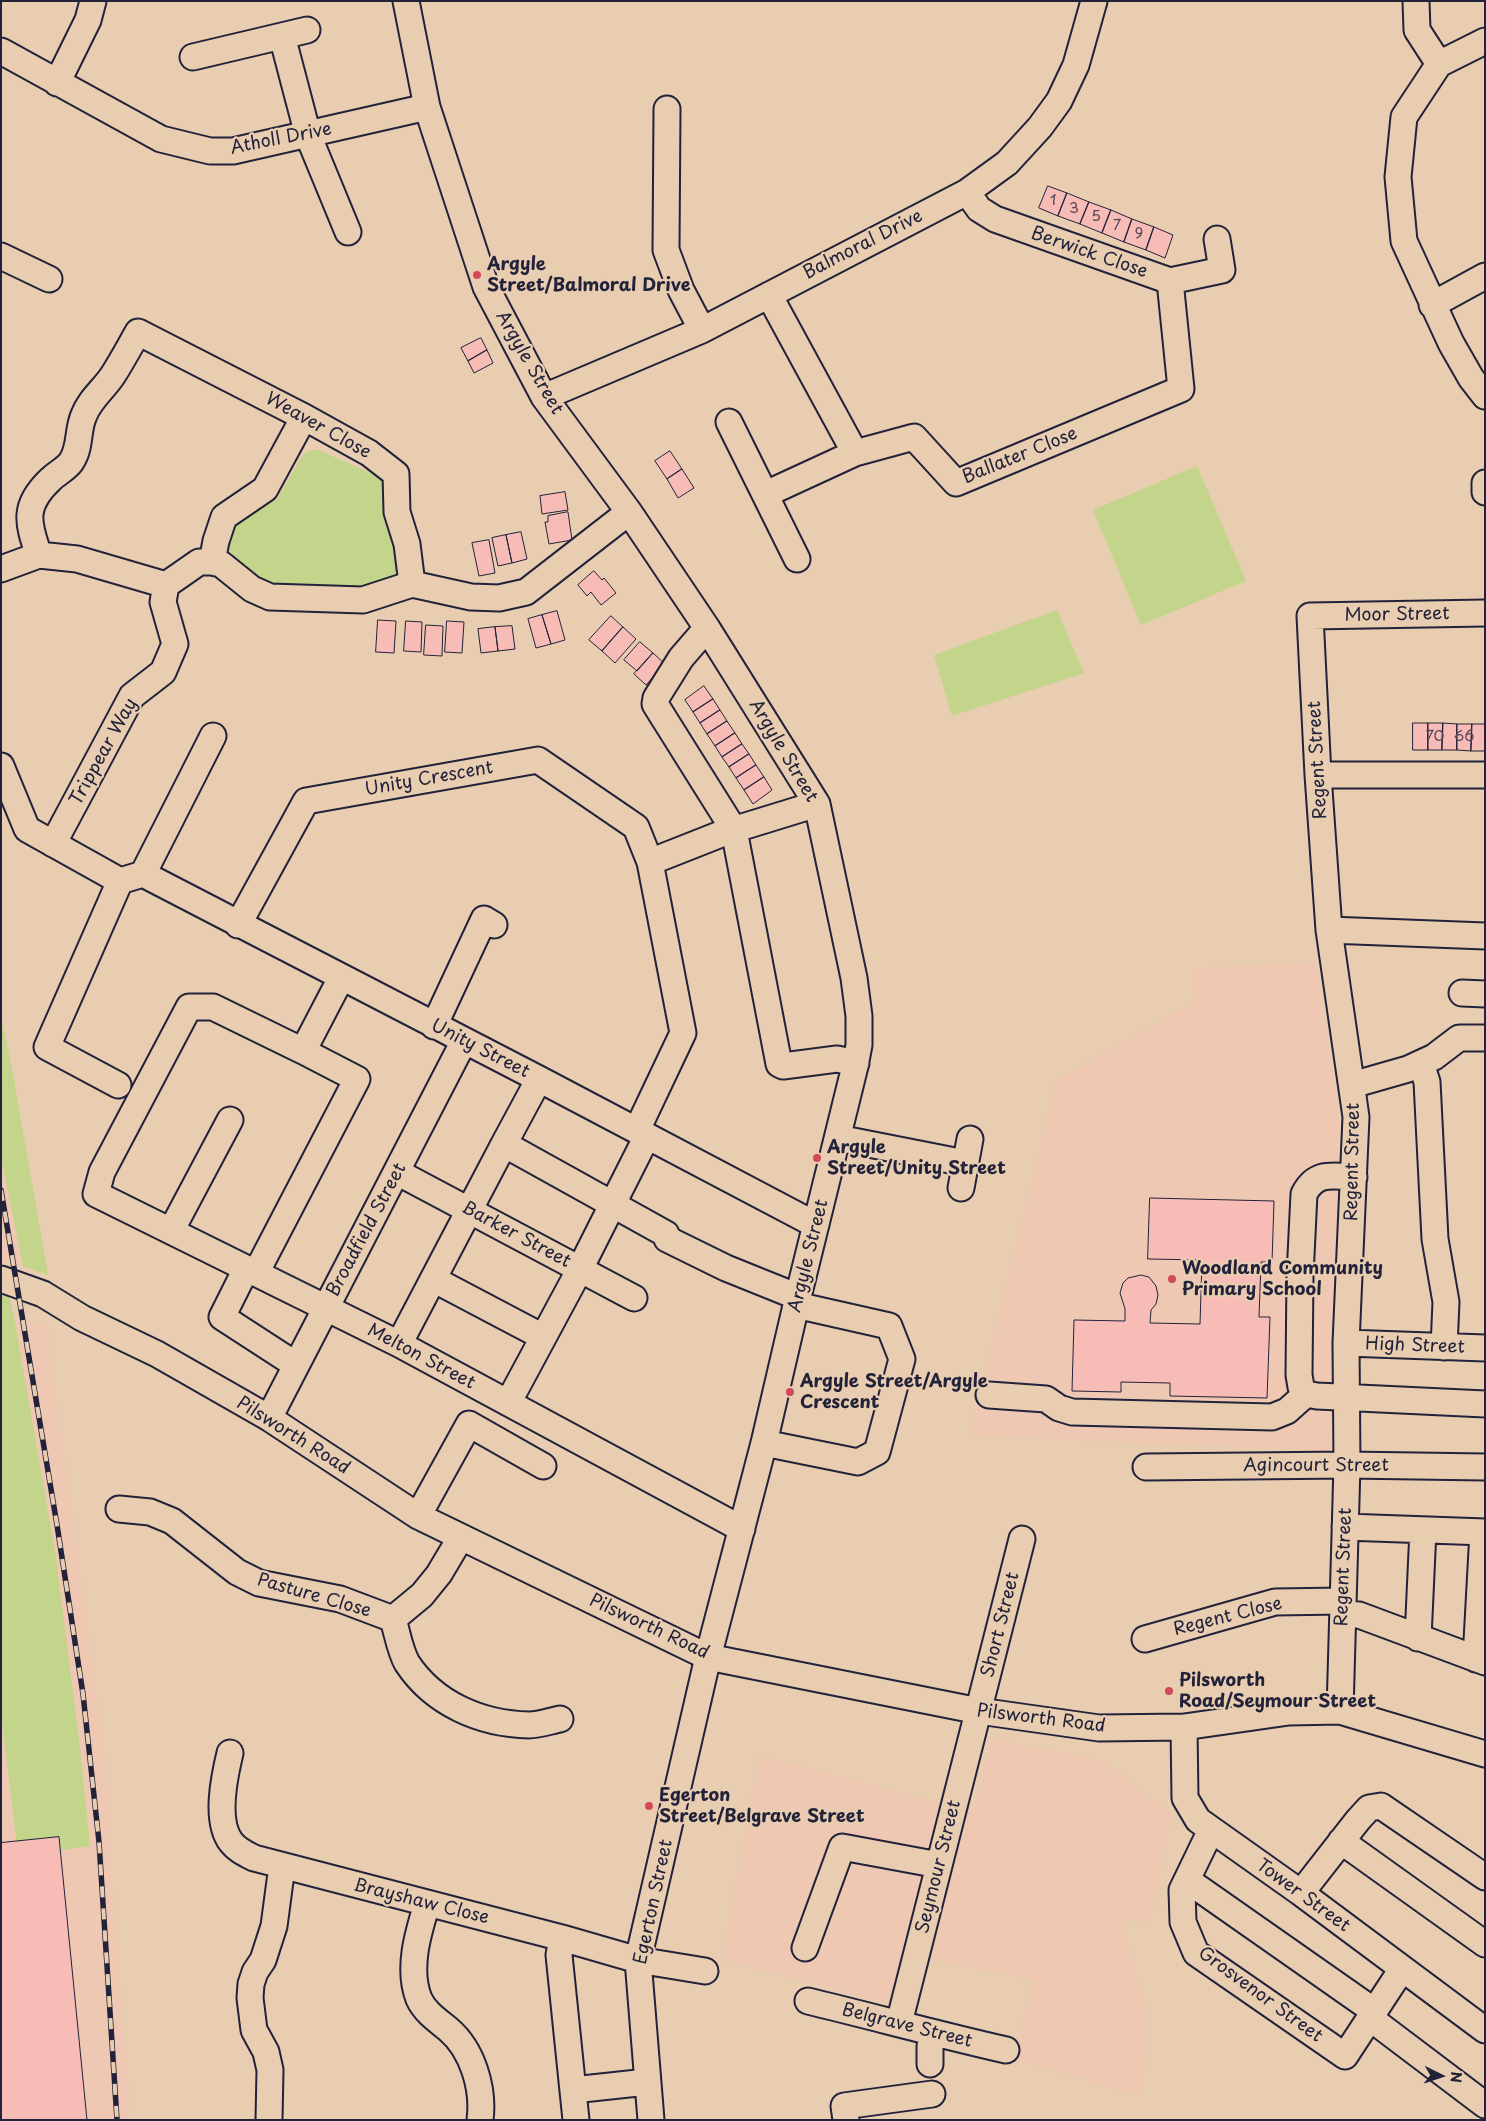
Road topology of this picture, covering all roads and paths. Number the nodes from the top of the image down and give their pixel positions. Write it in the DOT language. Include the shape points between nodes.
graph roads {
  1 [pos="93,1"];
  2 [pos="406,1"];
  3 [pos="1094,1"];
  4 [pos="1416,1"];
  5 [pos="307,30"];
  6 [pos="282,36"];
  7 [pos="1485,41"];
  8 [pos="1,52"];
  9 [pos="193,57"];
  10 [pos="1439,64"];
  11 [pos="58,82"];
  12 [pos="427,107"];
  13 [pos="667,109"];
  14 [pos="308,135"];
  15 [pos="967,192"];
  16 [pos="348,232"];
  17 [pos="1217,239"];
  18 [pos="1,256"];
  19 [pos="1485,276"];
  20 [pos="49,279"];
  21 [pos="1170,282"];
  22 [pos="768,295"];
  23 [pos="1432,305"];
  24 [pos="702,330"];
  25 [pos="1485,396"];
  26 [pos="544,397"];
  27 [pos="304,417"];
  28 [pos="729,422"];
  29 [pos="855,453"];
  30 [pos="1485,483"];
  31 [pos="1485,492"];
  32 [pos="766,494"];
  33 [pos="629,512"];
  34 [pos="39,554"];
  35 [pos="797,559"];
  36 [pos="212,562"];
  37 [pos="1,569"];
  38 [pos="412,584"];
  39 [pos="166,585"];
  40 [pos="1485,613"];
  41 [pos="1310,616"];
  42 [pos="707,628"];
  43 [pos="213,736"];
  44 [pos="1,766"];
  45 [pos="1318,775"];
  46 [pos="1485,775"];
  47 [pos="817,804"];
  48 [pos="734,830"];
  49 [pos="53,844"];
  50 [pos="650,862"];
  51 [pos="132,878"];
  52 [pos="238,925"];
  53 [pos="494,925"];
  54 [pos="1329,930"];
  55 [pos="1485,936"];
  56 [pos="341,978"];
  57 [pos="434,1026"];
  58 [pos="1485,1038"];
  59 [pos="464,1041"];
  60 [pos="303,1051"];
  61 [pos="856,1062"];
  62 [pos="1421,1063"];
  63 [pos="539,1079"];
  64 [pos="1352,1085"];
  65 [pos="118,1086"];
  66 [pos="230,1120"];
  67 [pos="642,1133"];
  68 [pos="838,1138"];
  69 [pos="970,1139"];
  70 [pos="504,1144"];
  71 [pos="965,1163"];
  72 [pos="397,1172"];
  73 [pos="1354,1177"];
  74 [pos="961,1188"];
  75 [pos="613,1204"];
  76 [pos="469,1210"];
  77 [pos="816,1225"];
  78 [pos="171,1231"];
  79 [pos="580,1269"];
  80 [pos="251,1271"];
  81 [pos="1,1279"];
  82 [pos="433,1279"];
  83 [pos="634,1298"];
  84 [pos="797,1301"];
  85 [pos="326,1308"];
  86 [pos="543,1337"];
  87 [pos="1346,1343"];
  88 [pos="399,1344"];
  89 [pos="1444,1347"];
  90 [pos="1485,1348"];
  91 [pos="296,1365"];
  92 [pos="1306,1394"];
  93 [pos="989,1395"];
  94 [pos="1345,1397"];
  95 [pos="508,1403"];
  96 [pos="1485,1404"];
  97 [pos="269,1418"];
  98 [pos="764,1443"];
  99 [pos="1347,1465"];
  100 [pos="543,1466"];
  101 [pos="1485,1466"];
  102 [pos="1146,1467"];
  103 [pos="120,1509"];
  104 [pos="418,1516"];
  105 [pos="1345,1527"];
  106 [pos="742,1529"];
  107 [pos="1423,1530"];
  108 [pos="1484,1532"];
  109 [pos="461,1537"];
  110 [pos="1022,1539"];
  111 [pos="1343,1608"];
  112 [pos="393,1619"];
  113 [pos="1418,1638"];
  114 [pos="1145,1639"];
  115 [pos="708,1658"];
  116 [pos="1480,1661"];
  117 [pos="979,1711"];
  118 [pos="1340,1711"];
  119 [pos="560,1719"];
  120 [pos="1184,1727"];
  121 [pos="230,1753"];
  122 [pos="1485,1754"];
  123 [pos="1211,1830"];
  124 [pos="1341,1841"];
  125 [pos="940,1865"];
  126 [pos="282,1866"];
  127 [pos="1485,1877"];
  128 [pos="1187,1880"];
  129 [pos="1301,1893"];
  130 [pos="427,1904"];
  131 [pos="562,1938"];
  132 [pos="1485,1944"];
  133 [pos="805,1948"];
  134 [pos="638,1960"];
  135 [pos="1402,1969"];
  136 [pos="705,1971"];
  137 [pos="808,2002"];
  138 [pos="1372,2015"];
  139 [pos="1481,2019"];
  140 [pos="899,2023"];
  141 [pos="936,2033"];
  142 [pos="1006,2050"];
  143 [pos="930,2064"];
  144 [pos="647,2082"];
  145 [pos="573,2090"];
  146 [pos="932,2094"];
  147 [pos="1485,2105"];
  148 [pos="269,2120"];
  149 [pos="480,2120"];
  150 [pos="576,2120"];
  151 [pos="651,2120"];
  152 [pos="846,2120"];
  1 -- 11 [label="street" via="88,20"];
  2 -- 12 [label="street, Argyle Street"];
  3 -- 15 [label="street, Balmoral Drive" via="1076,65 1059,101 1007,163"];
  4 -- 10 [label="street" via="1416,30"];
  5 -- 6 [label="street"];
  6 -- 9 [label="street"];
  6 -- 14 [label="street"];
  7 -- 10 [label="street"];
  8 -- 11 [label="street, Atholl Drive"];
  10 -- 23 [label="street" via="1404,117 1398,177 1404,241"];
  11 -- 14 [label="street, Atholl Drive" via="161,140 188,147 233,151"];
  12 -- 14 [label="street, Atholl Drive"];
  12 -- 26 [label="street, Argyle Street" via="486,287"];
  13 -- 24 [label="street" via="666,250 681,290"];
  14 -- 16 [label="street"];
  15 -- 21 [label="street, Berwick Close" via="979,208 995,220"];
  15 -- 22 [label="street, Balmoral Drive"];
  17 -- 21 [label="street, Berwick Close" via="1222,270"];
  18 -- 20 [label="street"];
  19 -- 23 [label="street"];
  21 -- 29 [label="street, Ballater Close" via="1181,389 956,483 914,437"];
  22 -- 24 [label="street, Balmoral Drive"];
  22 -- 29 [label="street"];
  23 -- 25 [label="street" via="1467,371"];
  24 -- 26 [label="street, Balmoral Drive"];
  26 -- 33 [label="street, Argyle Street"];
  27 -- 34 [label="street, Weaver Close" via="138,332 112,376 83,415 78,449 71,463 39,490 30,510 29,528"];
  27 -- 36 [label="street" via="265,489 224,517"];
  27 -- 38 [label="street, Weaver Close" via="369,453 396,474 397,512 407,544"];
  28 -- 32 [label="street"];
  29 -- 32 [label="street"];
  30 -- 31 [label="street"];
  32 -- 35 [label="street"];
  33 -- 38 [label="street" via="526,592 499,598 471,597"];
  33 -- 42 [label="street, Argyle Street"];
  34 -- 37 [label="street"];
  34 -- 39 [label="street" via="78,559"];
  36 -- 38 [label="street" via="221,564 252,589 270,597 363,600"];
  36 -- 39 [label="street" via="199,562"];
  39 -- 49 [label="street, Trippear Way" via="163,602 175,644 163,672 132,696"];
  40 -- 41 [label="street, Moor Street"];
  41 -- 45 [label="street, Regent Street"];
  42 -- 47 [label="street, Argyle Street"];
  42 -- 48 [label="street" via="681,658 655,704"];
  43 -- 51 [label="street"];
  44 -- 49 [label="street, Unity Street" via="27,830"];
  45 -- 46 [label="street"];
  45 -- 54 [label="street, Regent Street"];
  47 -- 48 [label="street"];
  47 -- 61 [label="street, Argyle Street" via="854,978 859,1016"];
  48 -- 50 [label="street"];
  48 -- 61 [label="street" via="779,1064 837,1059"];
  49 -- 51 [label="street, Unity Street"];
  50 -- 52 [label="street, Unity Crescent" via="636,827 538,760 306,801"];
  50 -- 67 [label="street, Unity Crescent" via="683,1033"];
  51 -- 52 [label="street, Unity Street"];
  51 -- 65 [label="street" via="47,1047"];
  52 -- 56 [label="street, Unity Street"];
  53 -- 57 [label="street" via="484,919"];
  54 -- 55 [label="street"];
  54 -- 64 [label="street, Regent Street"];
  56 -- 57 [label="street, Unity Street"];
  56 -- 60 [label="street"];
  57 -- 59 [label="street, Unity Street"];
  58 -- 62 [label="street" via="1459,1038"];
  59 -- 63 [label="street, Unity Street"];
  59 -- 72 [label="street, Broadfield Street"];
  60 -- 78 [label="street, Melton Street" via="213,1006 189,1007 102,1172 96,1194"];
  60 -- 80 [label="street" via="357,1079"];
  61 -- 68 [label="street, Argyle Street"];
  62 -- 64 [label="street"];
  62 -- 89 [label="street" via="1427,1082 1435,1239 1446,1302"];
  63 -- 67 [label="street, Unity Street"];
  63 -- 70 [label="street"];
  64 -- 73 [label="street, Regent Street" via="1356,1117"];
  66 -- 78 [label="street"];
  67 -- 75 [label="street, Unity Crescent"];
  67 -- 77 [label="street, Unity Street"];
  68 -- 71 [label="street"];
  68 -- 77 [label="street, Argyle Street"];
  69 -- 71 [label="street"];
  70 -- 75 [label="street"];
  70 -- 76 [label="street"];
  71 -- 74 [label="street"];
  72 -- 76 [label="street, Barker Street"];
  72 -- 85 [label="street, Broadfield Street"];
  73 -- 87 [label="street, Regent Street"];
  73 -- 92 [label="street" via="1322,1177 1309,1185 1304,1194 1299,1375"];
  75 -- 79 [label="street, Unity Crescent"];
  75 -- 84 [label="street" via="666,1234 667,1240"];
  76 -- 79 [label="street, Barker Street"];
  76 -- 82 [label="street"];
  77 -- 84 [label="street, Argyle Street"];
  78 -- 80 [label="street, Melton Street"];
  79 -- 83 [label="street, Barker Street"];
  79 -- 86 [label="street, Unity Crescent"];
  80 -- 85 [label="street, Melton Street"];
  80 -- 91 [label="street" via="222,1317"];
  81 -- 97 [label="street, Pilsworth Road" via="43,1294"];
  82 -- 86 [label="street"];
  82 -- 88 [label="street"];
  84 -- 98 [label="street, Argyle Street"];
  84 -- 98 [label="street" via="889,1326 902,1359 877,1452 858,1462"];
  85 -- 88 [label="street, Melton Street"];
  85 -- 91 [label="street, Broadfield Street"];
  86 -- 95 [label="street, Unity Crescent"];
  87 -- 89 [label="street, High Street"];
  87 -- 94 [label="street, Regent Street"];
  88 -- 95 [label="street, Melton Street"];
  89 -- 90 [label="street, High Street"];
  91 -- 97 [label="street, Broadfield Street"];
  92 -- 93 [label="street" via="1288,1411 1272,1417 1072,1412 1046,1399"];
  92 -- 94 [label="street"];
  94 -- 96 [label="street"];
  94 -- 99 [label="street, Regent Street"];
  95 -- 106 [label="street, Melton Street"];
  97 -- 104 [label="street, Pilsworth Road"];
  98 -- 106 [label="street, Argyle Street"];
  99 -- 101 [label="street, Agincourt Street"];
  99 -- 102 [label="street, Agincourt Street"];
  99 -- 105 [label="street, Regent Street"];
  100 -- 104 [label="street" via="470,1424"];
  103 -- 112 [label="street, Pasture Close" via="150,1512 182,1527 237,1572 260,1583 340,1599"];
  104 -- 109 [label="street, Pilsworth Road"];
  105 -- 107 [label="street"];
  105 -- 111 [label="street, Regent Street"];
  106 -- 115 [label="street, Argyle Street"];
  107 -- 108 [label="street"];
  107 -- 113 [label="street"];
  108 -- 116 [label="street"];
  109 -- 112 [label="street" via="422,1596"];
  109 -- 115 [label="street, Pilsworth Road"];
  110 -- 117 [label="street, Short Street"];
  111 -- 113 [label="street, Regent Close"];
  111 -- 114 [label="street, Regent Close" via="1276,1602"];
  111 -- 118 [label="street, Regent Street"];
  112 -- 119 [label="street" via="406,1662 428,1687 451,1705 478,1718 497,1722 531,1725"];
  113 -- 116 [label="street, Regent Close"];
  115 -- 117 [label="street, Pilsworth Road"];
  115 -- 134 [label="street, Egerton Street"];
  117 -- 120 [label="street, Pilsworth Road" via="1099,1728"];
  117 -- 125 [label="street, Seymour Street"];
  118 -- 120 [label="street, Pilsworth Road" via="1289,1712"];
  118 -- 122 [label="street, Pilsworth Road"];
  120 -- 123 [label="street, Tower Street" via="1185,1798 1198,1820"];
  121 -- 126 [label="street, Brayshaw Close" via="222,1808 226,1833 240,1851"];
  123 -- 128 [label="street, Grosvenor Street"];
  123 -- 129 [label="street, Tower Street"];
  124 -- 127 [label="street" via="1369,1808 1381,1806"];
  124 -- 129 [label="street"];
  124 -- 132 [label="street"];
  125 -- 133 [label="street" via="842,1847"];
  125 -- 140 [label="street, Seymour Street"];
  126 -- 130 [label="street, Brayshaw Close"];
  126 -- 148 [label="street" via="274,1926 253,1978 250,1998 254,2030 266,2052 270,2070"];
  128 -- 138 [label="street"];
  128 -- 138 [label="street, Grosvenor Street" via="1182,1890 1183,1922 1196,1953 1345,2056"];
  129 -- 135 [label="street, Tower Street"];
  130 -- 131 [label="street, Brayshaw Close"];
  130 -- 149 [label="street" via="415,1954 417,1991 424,2007 448,2029 468,2055 479,2089"];
  131 -- 134 [label="street, Brayshaw Close"];
  131 -- 145 [label="street" via="559,1955"];
  134 -- 136 [label="street, Brayshaw Close"];
  134 -- 144 [label="street, Egerton Street"];
  135 -- 138 [label="street, Grosvenor Street"];
  135 -- 139 [label="street, Tower Street"];
  137 -- 140 [label="street, Belgrave Street"];
  138 -- 147 [label="street"];
  140 -- 141 [label="street, Belgrave Street"];
  141 -- 142 [label="street, Belgrave Street"];
  141 -- 143 [label="street" via="930,2046"];
  144 -- 145 [label="street"];
  144 -- 151 [label="street, Egerton Street"];
  145 -- 150 [label="street"];
  146 -- 152 [label="street" via="844,2106"];
}
